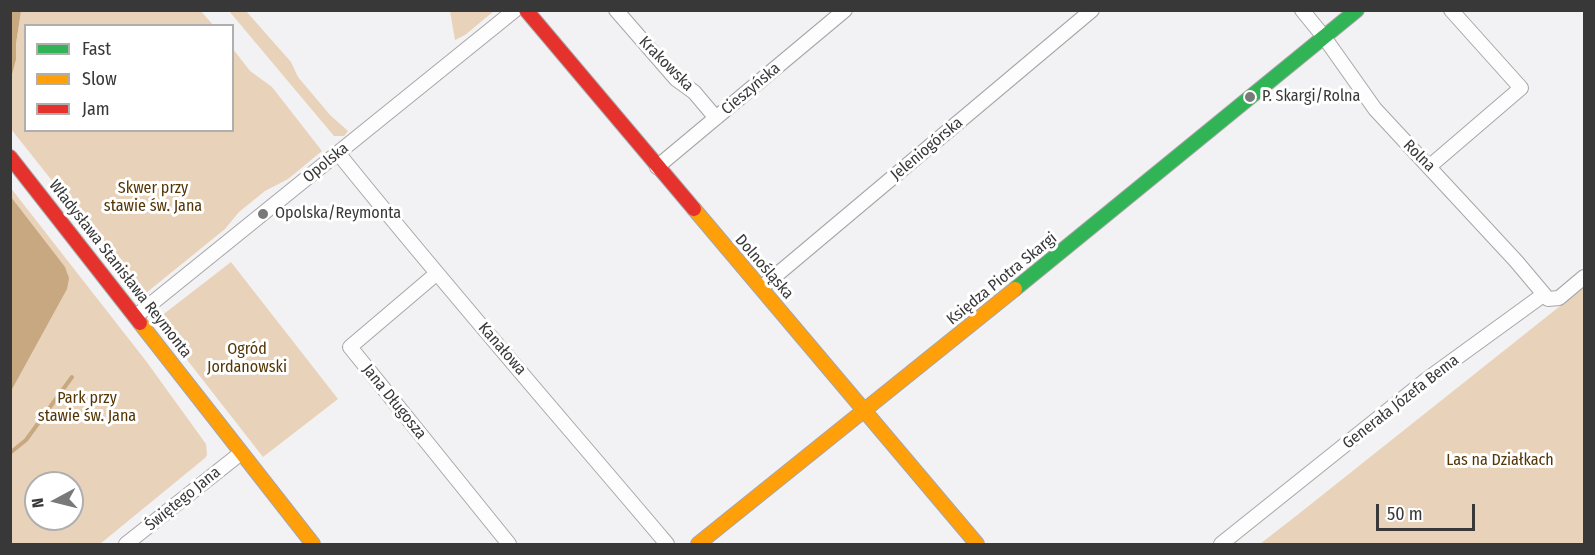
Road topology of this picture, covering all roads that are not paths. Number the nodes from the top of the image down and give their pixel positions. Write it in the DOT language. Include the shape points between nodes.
graph roads {
  1 [pos="515,10"];
  2 [pos="526,10"];
  3 [pos="616,10"];
  4 [pos="844,10"];
  5 [pos="1092,10"];
  6 [pos="1302,10"];
  7 [pos="1357,10"];
  8 [pos="1451,10"];
  9 [pos="1324,37"];
  10 [pos="716,118"];
  11 [pos="338,153"];
  12 [pos="10,157"];
  13 [pos="1430,166"];
  14 [pos="657,167"];
  15 [pos="436,274"];
  16 [pos="1584,277"];
  17 [pos="761,288"];
  18 [pos="1543,295"];
  19 [pos="136,316"];
  20 [pos="865,411"];
  21 [pos="241,453"];
  22 [pos="126,544"];
  23 [pos="313,544"];
  24 [pos="509,544"];
  25 [pos="667,544"];
  26 [pos="698,544"];
  27 [pos="977,544"];
  28 [pos="1221,544"];
  1 -- 11 [label="street, Opolska"];
  2 -- 14 [label="street, Dolnośląska"];
  3 -- 10 [label="street, Krakowska"];
  4 -- 10 [label="street, Cieszyńska"];
  5 -- 17 [label="street, Jeleniogórska"];
  6 -- 9 [label="street, Rolna"];
  7 -- 9 [label="street, Księdza Piotra Skargi"];
  8 -- 13 [label="street" via="1521,88"];
  9 -- 13 [label="street, Rolna" via="1375,109"];
  9 -- 20 [label="street, Księdza Piotra Skargi"];
  10 -- 14 [label="street, Cieszyńska"];
  11 -- 15 [label="street, Kanałowa"];
  11 -- 19 [label="street, Opolska"];
  12 -- 19 [label="street, Władysława Stanisława Reymonta"];
  13 -- 18 [label="street, Rolna"];
  14 -- 17 [label="street, Dolnośląska"];
  15 -- 24 [label="street, Jana Długosza" via="350,347"];
  15 -- 25 [label="street, Kanałowa"];
  16 -- 18 [label="street, Generała Józefa Bema" via="1559,298 1552,300"];
  17 -- 20 [label="street, Dolnośląska"];
  18 -- 28 [label="street, Generała Józefa Bema" via="1426,380"];
  19 -- 21 [label="street, Władysława Stanisława Reymonta"];
  20 -- 26 [label="street, Księdza Piotra Skargi"];
  20 -- 27 [label="street, Dolnośląska"];
  21 -- 22 [label="street, Świętego Jana"];
  21 -- 23 [label="street, Władysława Stanisława Reymonta"];
}
